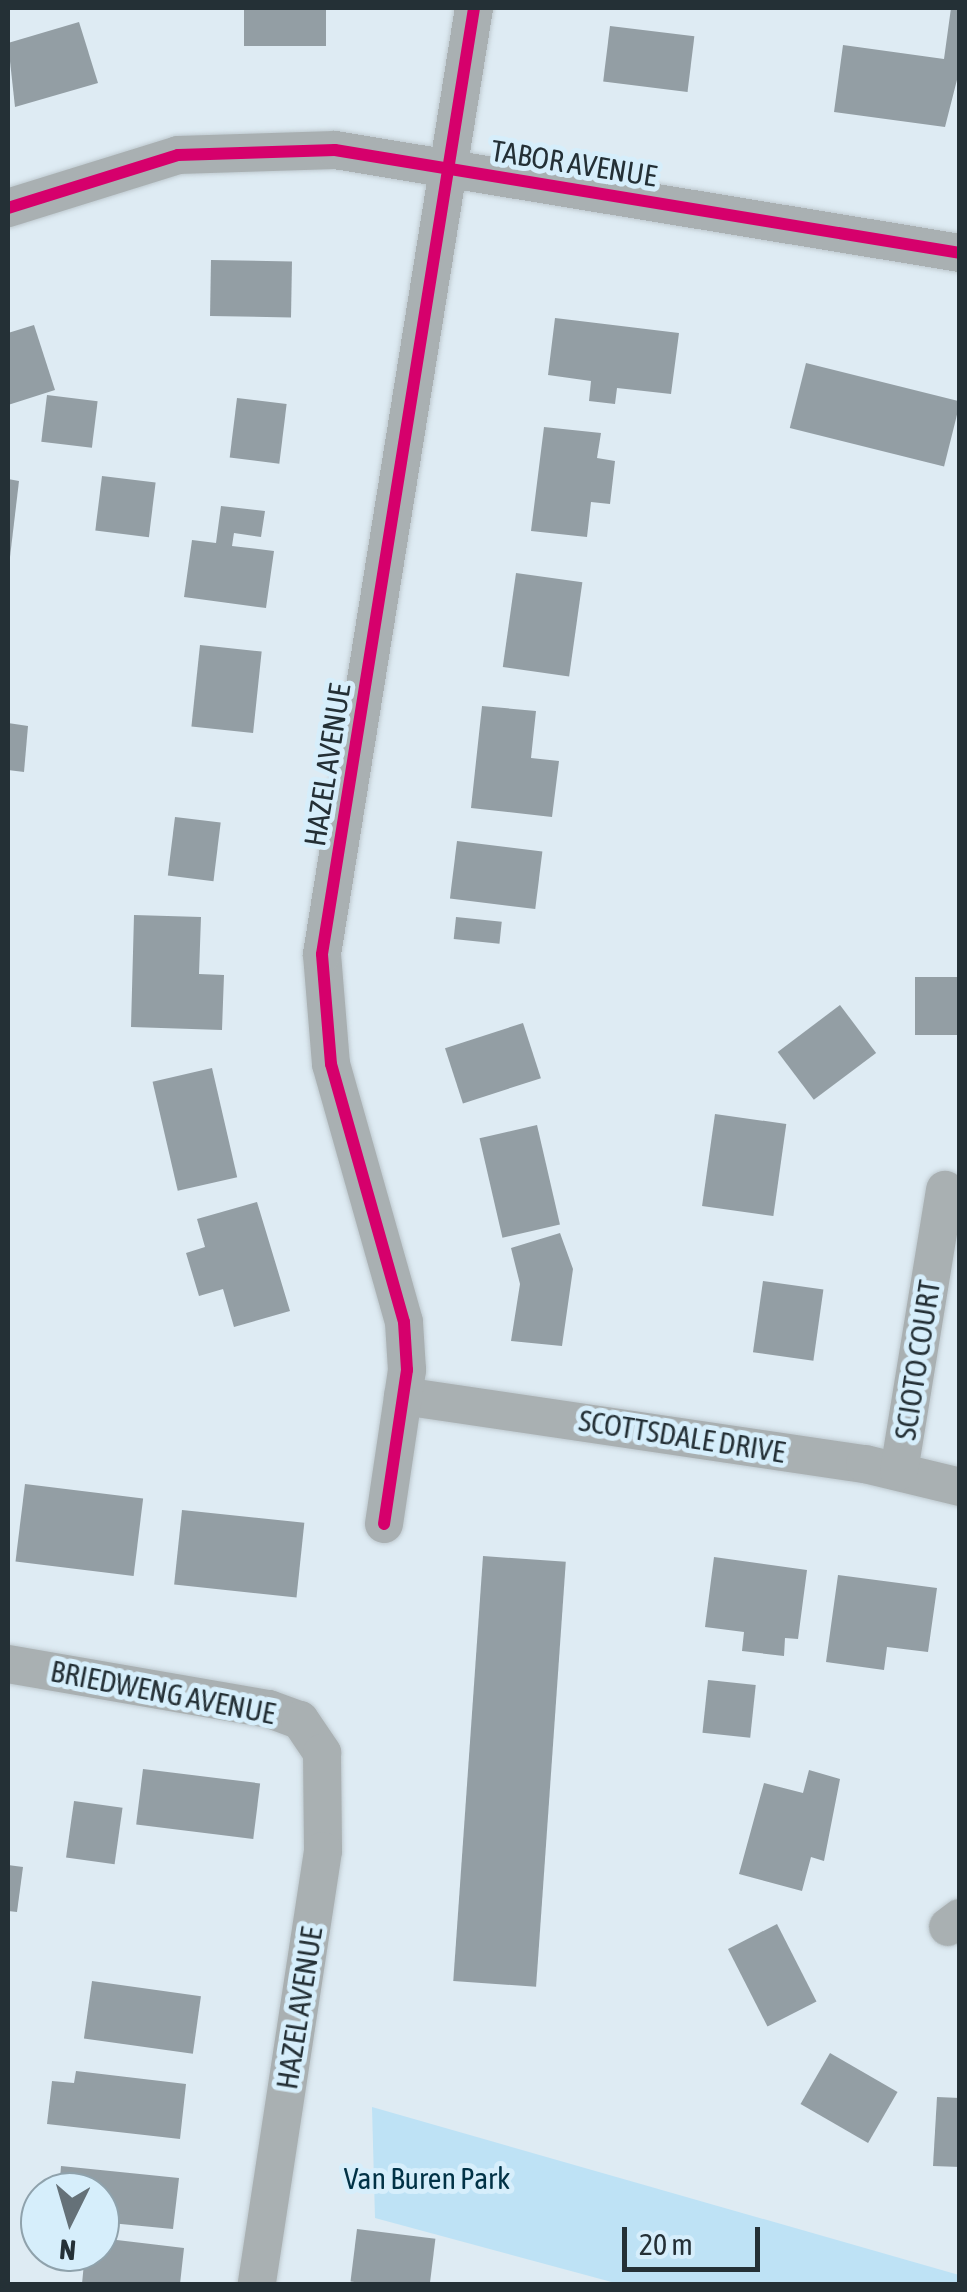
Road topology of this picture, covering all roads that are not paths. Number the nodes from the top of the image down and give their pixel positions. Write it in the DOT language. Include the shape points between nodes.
graph roads {
  1 [pos="474,8"];
  2 [pos="448,168"];
  3 [pos="8,208"];
  4 [pos="959,253"];
  5 [pos="945,1190"];
  6 [pos="403,1396"];
  7 [pos="900,1472"];
  8 [pos="960,1487"];
  9 [pos="384,1524"];
  10 [pos="8,1664"];
  11 [pos="312,1733"];
  12 [pos="258,2284"];
  1 -- 2 [label="street, HAZEL AVENUE"];
  2 -- 3 [label="street, TABOR AVENUE" via="334,150 246,147 178,155"];
  2 -- 4 [label="street, TABOR AVENUE"];
  2 -- 6 [label="street, HAZEL AVENUE" via="322,954 331,1064 404,1322"];
  5 -- 7 [label="street, SCIOTO COURT"];
  6 -- 7 [label="street, SCOTTSDALE DRIVE"];
  6 -- 9 [label="street, HAZEL AVENUE"];
  7 -- 8 [label="street, SCOTTSDALE DRIVE"];
  10 -- 11 [label="street, BRIEDWENG AVENUE" via="268,1709"];
  11 -- 12 [label="street, HAZEL AVENUE" via="328,1792 323,1851"];
}
